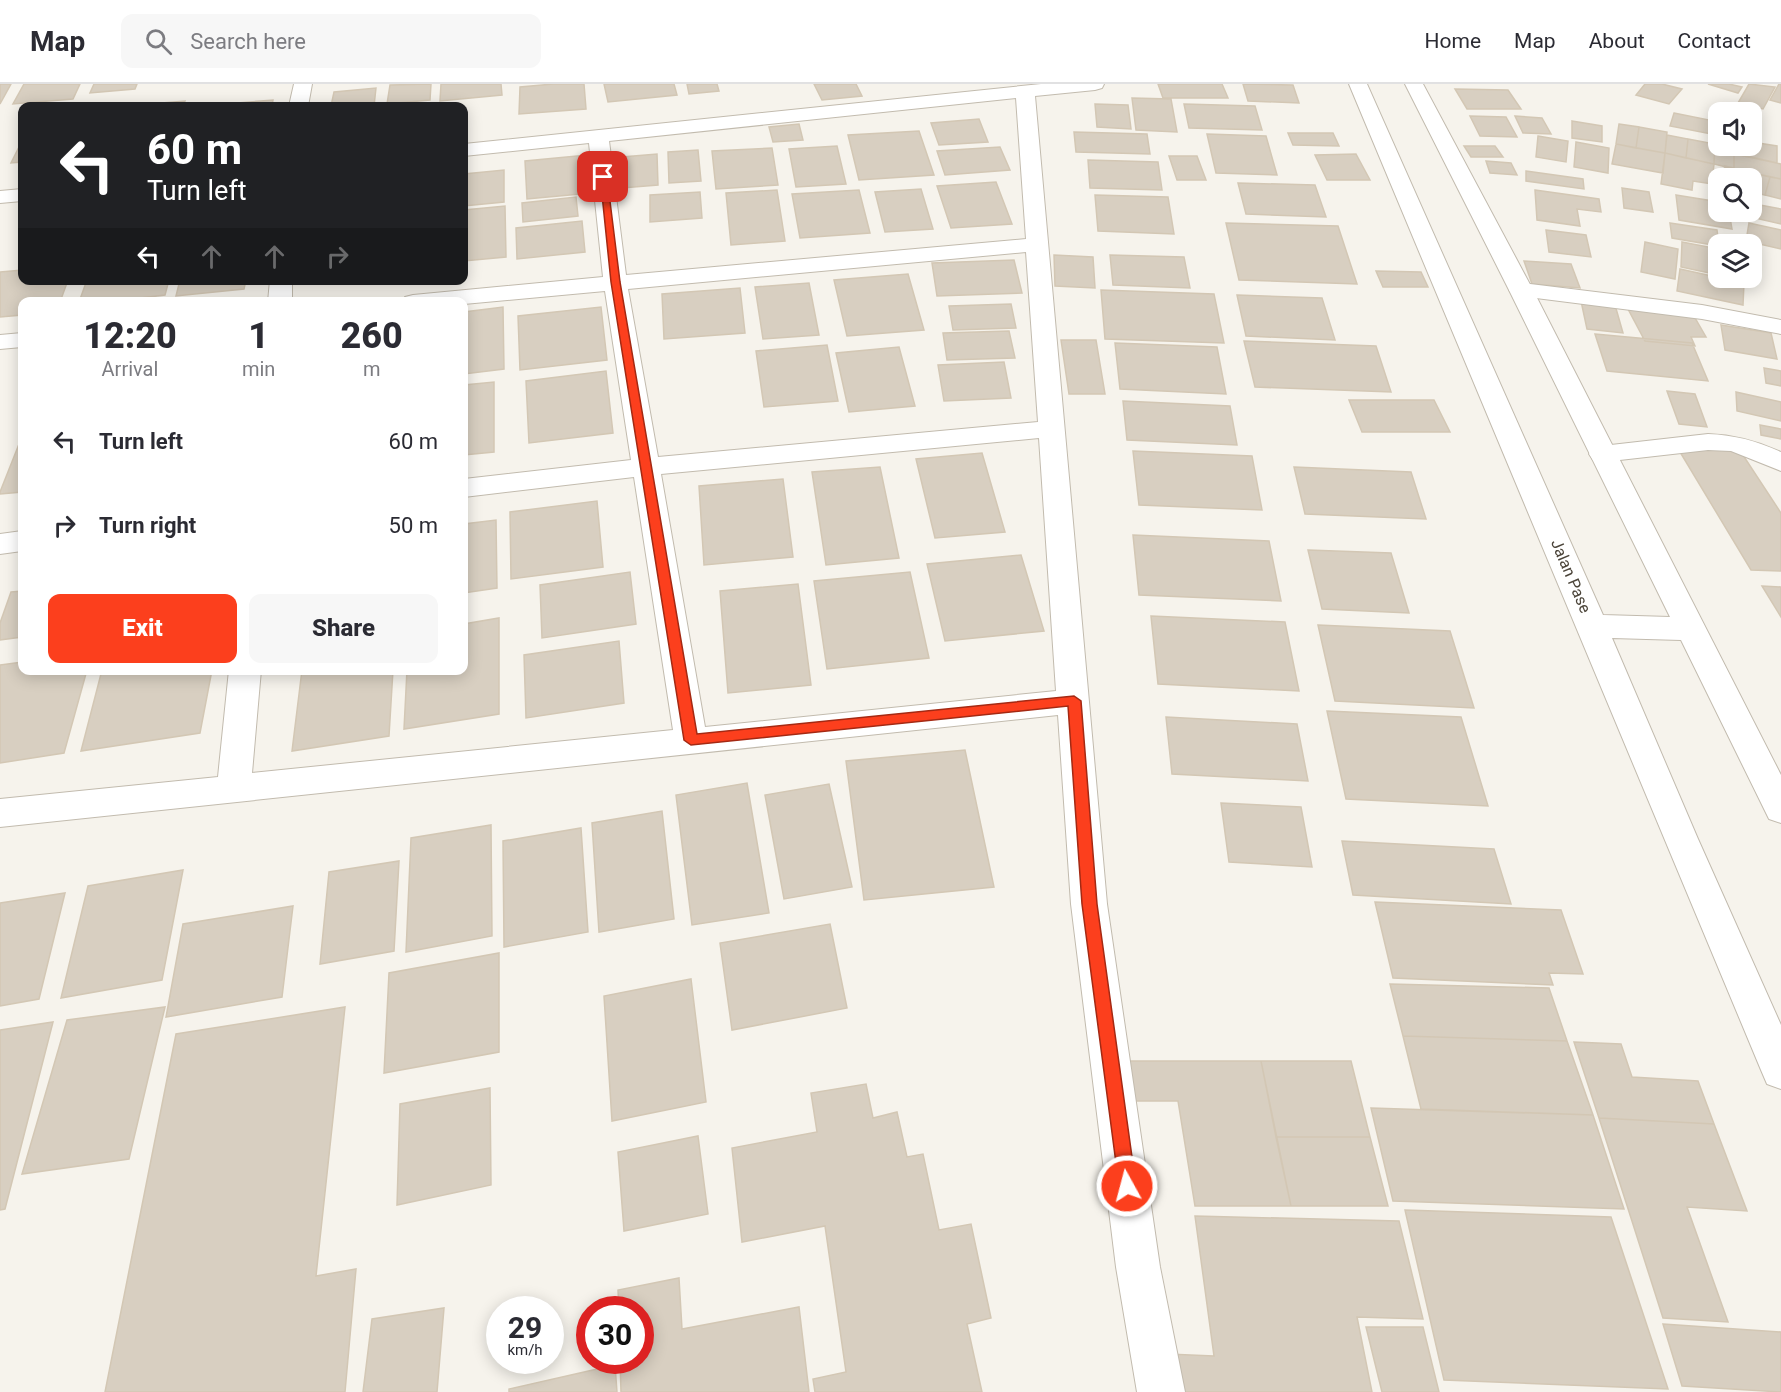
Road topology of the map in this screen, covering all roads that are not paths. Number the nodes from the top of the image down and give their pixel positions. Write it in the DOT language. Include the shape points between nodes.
graph roads {
  1 [pos="303,84"];
  2 [pos="1095,84"];
  3 [pos="1358,84"];
  4 [pos="1414,84"];
  5 [pos="1025,92"];
  6 [pos="300,102"];
  7 [pos="598,136"];
  8 [pos="468,150"];
  9 [pos="18,195"];
  10 [pos="0,197"];
  11 [pos="1038,244"];
  12 [pos="615,282"];
  13 [pos="1521,290"];
  14 [pos="464,297"];
  15 [pos="1781,327"];
  16 [pos="18,340"];
  17 [pos="0,342"];
  18 [pos="1052,429"];
  19 [pos="1602,454"];
  20 [pos="1781,462"];
  21 [pos="647,466"];
  22 [pos="468,488"];
  23 [pos="18,542"];
  24 [pos="0,544"];
  25 [pos="1592,626"];
  26 [pos="1689,629"];
  27 [pos="245,675"];
  28 [pos="1074,701"];
  29 [pos="691,740"];
  30 [pos="234,787"];
  31 [pos="1781,809"];
  32 [pos="0,813"];
  33 [pos="1781,1070"];
  34 [pos="1161,1392"];
  1 -- 6 [label="street"];
  2 -- 5 [label="street"];
  3 -- 25 [label="street, Jalan Pase"];
  4 -- 13 [label="street"];
  5 -- 7 [label="street"];
  5 -- 11 [label="street"];
  7 -- 8 [label="street"];
  7 -- 12 [label="street"];
  9 -- 10 [label="street"];
  11 -- 12 [label="street"];
  11 -- 18 [label="street"];
  12 -- 14 [label="street"];
  12 -- 21 [label="street"];
  13 -- 15 [label="street" via="1702,312"];
  13 -- 19 [label="street"];
  16 -- 17 [label="street"];
  18 -- 21 [label="street"];
  18 -- 28 [label="street"];
  19 -- 20 [label="street" via="1731,443"];
  19 -- 26 [label="street"];
  21 -- 22 [label="street"];
  21 -- 29 [label="street"];
  23 -- 24 [label="street"];
  25 -- 26 [label="street"];
  25 -- 33 [label="street, Jalan Pase"];
  26 -- 31 [label="street"];
  27 -- 30 [label="street"];
  28 -- 29 [label="street"];
  28 -- 34 [label="street" via="1089,904 1137,1256"];
  29 -- 30 [label="street"];
  30 -- 32 [label="street"];
}
